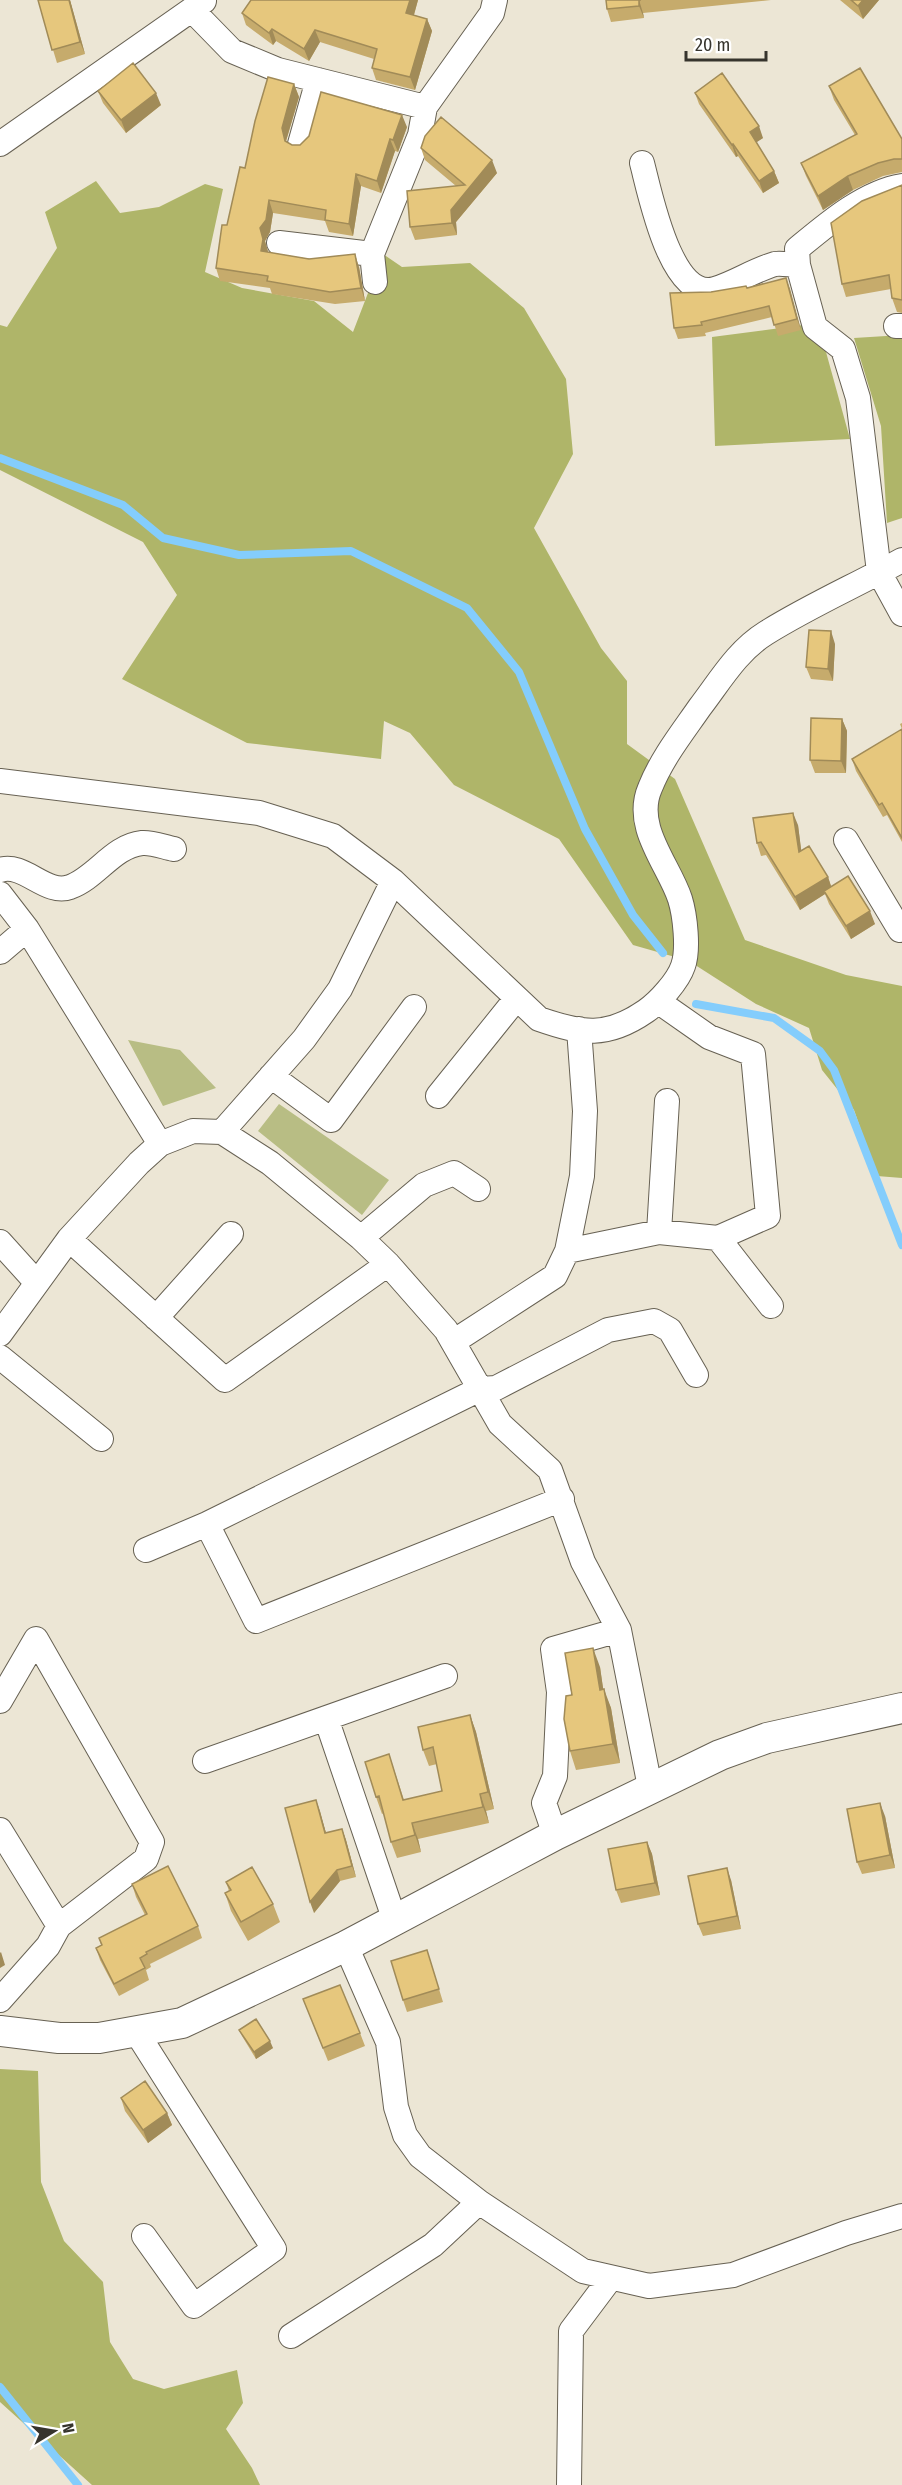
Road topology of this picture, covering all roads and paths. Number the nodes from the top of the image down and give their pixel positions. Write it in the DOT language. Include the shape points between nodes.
graph roads {
  1 [pos="495,0"];
  2 [pos="190,7"];
  3 [pos="318,80"];
  4 [pos="424,108"];
  5 [pos="0,144"];
  6 [pos="300,144"];
  7 [pos="642,163"];
  8 [pos="902,186"];
  9 [pos="279,243"];
  10 [pos="372,254"];
  11 [pos="798,265"];
  12 [pos="375,282"];
  13 [pos="902,560"];
  14 [pos="879,572"];
  15 [pos="902,614"];
  16 [pos="0,781"];
  17 [pos="846,840"];
  18 [pos="174,849"];
  19 [pos="0,870"];
  20 [pos="393,881"];
  21 [pos="0,894"];
  22 [pos="902,929"];
  23 [pos="27,930"];
  24 [pos="0,952"];
  25 [pos="516,999"];
  26 [pos="659,1002"];
  27 [pos="414,1007"];
  28 [pos="579,1029"];
  29 [pos="271,1076"];
  30 [pos="438,1095"];
  31 [pos="667,1101"];
  32 [pos="222,1132"];
  33 [pos="160,1144"];
  34 [pos="478,1189"];
  35 [pos="659,1232"];
  36 [pos="231,1234"];
  37 [pos="361,1238"];
  38 [pos="718,1238"];
  39 [pos="69,1239"];
  40 [pos="0,1242"];
  41 [pos="567,1251"];
  42 [pos="388,1264"];
  43 [pos="37,1283"];
  44 [pos="771,1306"];
  45 [pos="156,1318"];
  46 [pos="0,1334"];
  47 [pos="453,1342"];
  48 [pos="0,1357"];
  49 [pos="696,1375"];
  50 [pos="480,1389"];
  51 [pos="101,1439"];
  52 [pos="562,1499"];
  53 [pos="207,1524"];
  54 [pos="146,1550"];
  55 [pos="619,1630"];
  56 [pos="445,1676"];
  57 [pos="0,1701"];
  58 [pos="902,1708"];
  59 [pos="326,1718"];
  60 [pos="206,1761"];
  61 [pos="650,1787"];
  62 [pos="0,1830"];
  63 [pos="555,1835"];
  64 [pos="395,1921"];
  65 [pos="59,1926"];
  66 [pos="346,1946"];
  67 [pos="0,2000"];
  68 [pos="0,2031"];
  69 [pos="137,2032"];
  70 [pos="479,2202"];
  71 [pos="902,2216"];
  72 [pos="144,2236"];
  73 [pos="610,2279"];
  74 [pos="291,2336"];
  75 [pos="569,2485"];
  1 -- 4 [label="street" via="492,13"];
  2 -- 3 [label="street" via="232,51 278,70"];
  2 -- 5 [label="street"];
  3 -- 4 [label="street"];
  3 -- 6 [label="street"];
  4 -- 10 [label="street" via="420,135"];
  7 -- 11 [label="street" via="669,253 685,280 696,289 712,290 777,264"];
  8 -- 11 [label="street" via="888,188 836,217 797,249"];
  9 -- 10 [label="street"];
  10 -- 12 [label="street"];
  11 -- 14 [label="street" via="815,327 843,349 858,398"];
  13 -- 14 [label="street"];
  14 -- 15 [label="street"];
  14 -- 26 [label="street" via="765,633 739,654 665,757 648,790 646,817 653,844 680,898 686,929 683,966"];
  16 -- 20 [label="street" via="259,813 333,836"];
  17 -- 22 [label="street"];
  18 -- 19 [label="street" via="142,843 124,849 71,887 57,889 15,870"];
  20 -- 25 [label="street"];
  20 -- 29 [label="street" via="340,989"];
  21 -- 23 [label="street"];
  23 -- 24 [label="street"];
  23 -- 33 [label="street"];
  25 -- 28 [label="street" via="539,1019"];
  25 -- 30 [label="street"];
  26 -- 28 [label="street" via="626,1025 597,1032"];
  26 -- 38 [label="street" via="709,1037 753,1054 768,1216"];
  27 -- 29 [label="street" via="331,1120"];
  28 -- 41 [label="street" via="585,1112 582,1176"];
  29 -- 32 [label="street"];
  31 -- 35 [label="street"];
  32 -- 33 [label="street" via="193,1131"];
  32 -- 37 [label="street" via="270,1163"];
  33 -- 39 [label="street"];
  34 -- 37 [label="street" via="454,1173 424,1185"];
  35 -- 38 [label="street"];
  35 -- 41 [label="street"];
  36 -- 45 [label="street"];
  37 -- 42 [label="street"];
  38 -- 44 [label="street"];
  39 -- 43 [label="street"];
  39 -- 45 [label="street"];
  40 -- 43 [label="street"];
  41 -- 47 [label="street" via="555,1276"];
  42 -- 45 [label="street" via="225,1380"];
  42 -- 47 [label="street"];
  43 -- 46 [label="street"];
  47 -- 50 [label="street"];
  48 -- 51 [label="street"];
  49 -- 50 [label="street" via="670,1330 654,1321 608,1330 496,1389"];
  50 -- 52 [label="street" via="501,1424 550,1470"];
  50 -- 53 [label="street"];
  52 -- 53 [label="street" via="256,1621"];
  52 -- 55 [label="street" via="583,1562"];
  53 -- 54 [label="street"];
  55 -- 61 [label="street"];
  55 -- 63 [label="street" via="553,1648 559,1692 555,1776 544,1803"];
  56 -- 59 [label="street"];
  57 -- 65 [label="street" via="36,1639 152,1842 146,1859"];
  58 -- 61 [label="street" via="767,1738"];
  59 -- 60 [label="street"];
  59 -- 64 [label="street"];
  61 -- 63 [label="street"];
  62 -- 65 [label="street"];
  63 -- 64 [label="street"];
  64 -- 66 [label="street"];
  65 -- 67 [label="street" via="48,1946"];
  66 -- 69 [label="street" via="182,2023"];
  66 -- 70 [label="street" via="388,2042 396,2107 405,2135 420,2156"];
  68 -- 69 [label="street" via="59,2038 99,2038"];
  69 -- 72 [label="street" via="274,2249 194,2306"];
  70 -- 73 [label="street" via="584,2271"];
  70 -- 74 [label="street" via="433,2245"];
  71 -- 73 [label="street" via="733,2275 649,2286"];
  73 -- 75 [label="street" via="571,2331"];
}
